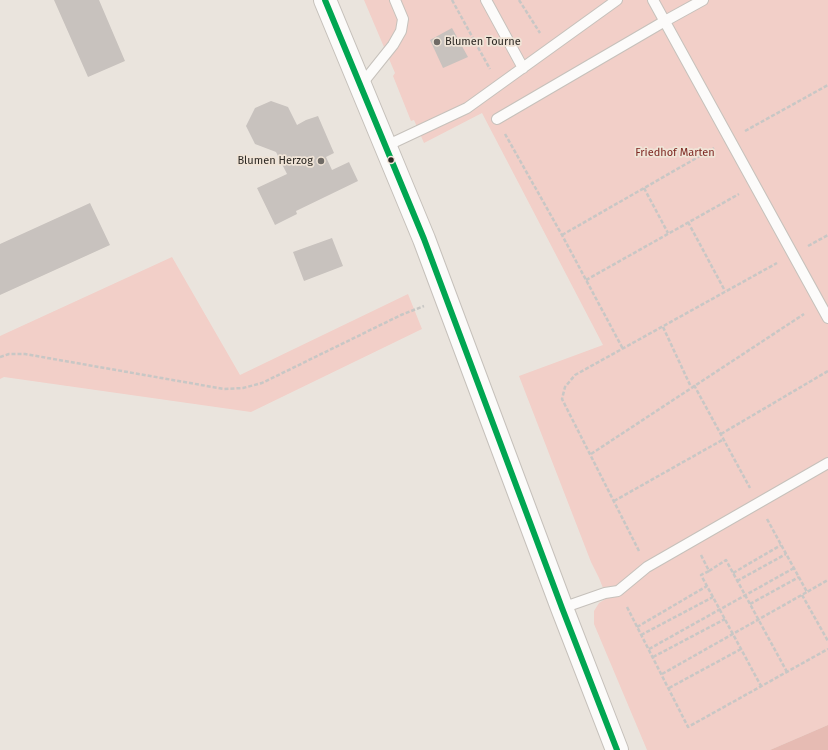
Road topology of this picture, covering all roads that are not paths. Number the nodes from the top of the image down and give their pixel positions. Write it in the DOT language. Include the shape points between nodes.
graph roads {
  1 [pos="325,0"];
  2 [pos="395,0"];
  3 [pos="486,0"];
  4 [pos="617,0"];
  5 [pos="653,0"];
  6 [pos="703,0"];
  7 [pos="665,21"];
  8 [pos="522,68"];
  9 [pos="361,85"];
  10 [pos="497,119"];
  11 [pos="386,146"];
  12 [pos="828,318"];
  13 [pos="828,463"];
  14 [pos="562,608"];
  15 [pos="617,750"];
  1 -- 9 [label="street"];
  2 -- 9 [label="lane" via="403,19 401,31"];
  3 -- 8 [label="lane"];
  4 -- 8 [label="lane"];
  5 -- 7 [label="lane"];
  6 -- 7 [label="lane"];
  7 -- 10 [label="lane"];
  7 -- 12 [label="lane"];
  8 -- 11 [label="lane" via="467,108"];
  9 -- 11 [label="street"];
  11 -- 14 [label="street" via="424,239"];
  13 -- 14 [label="lane" via="647,567 618,591"];
  14 -- 15 [label="street"];
}
